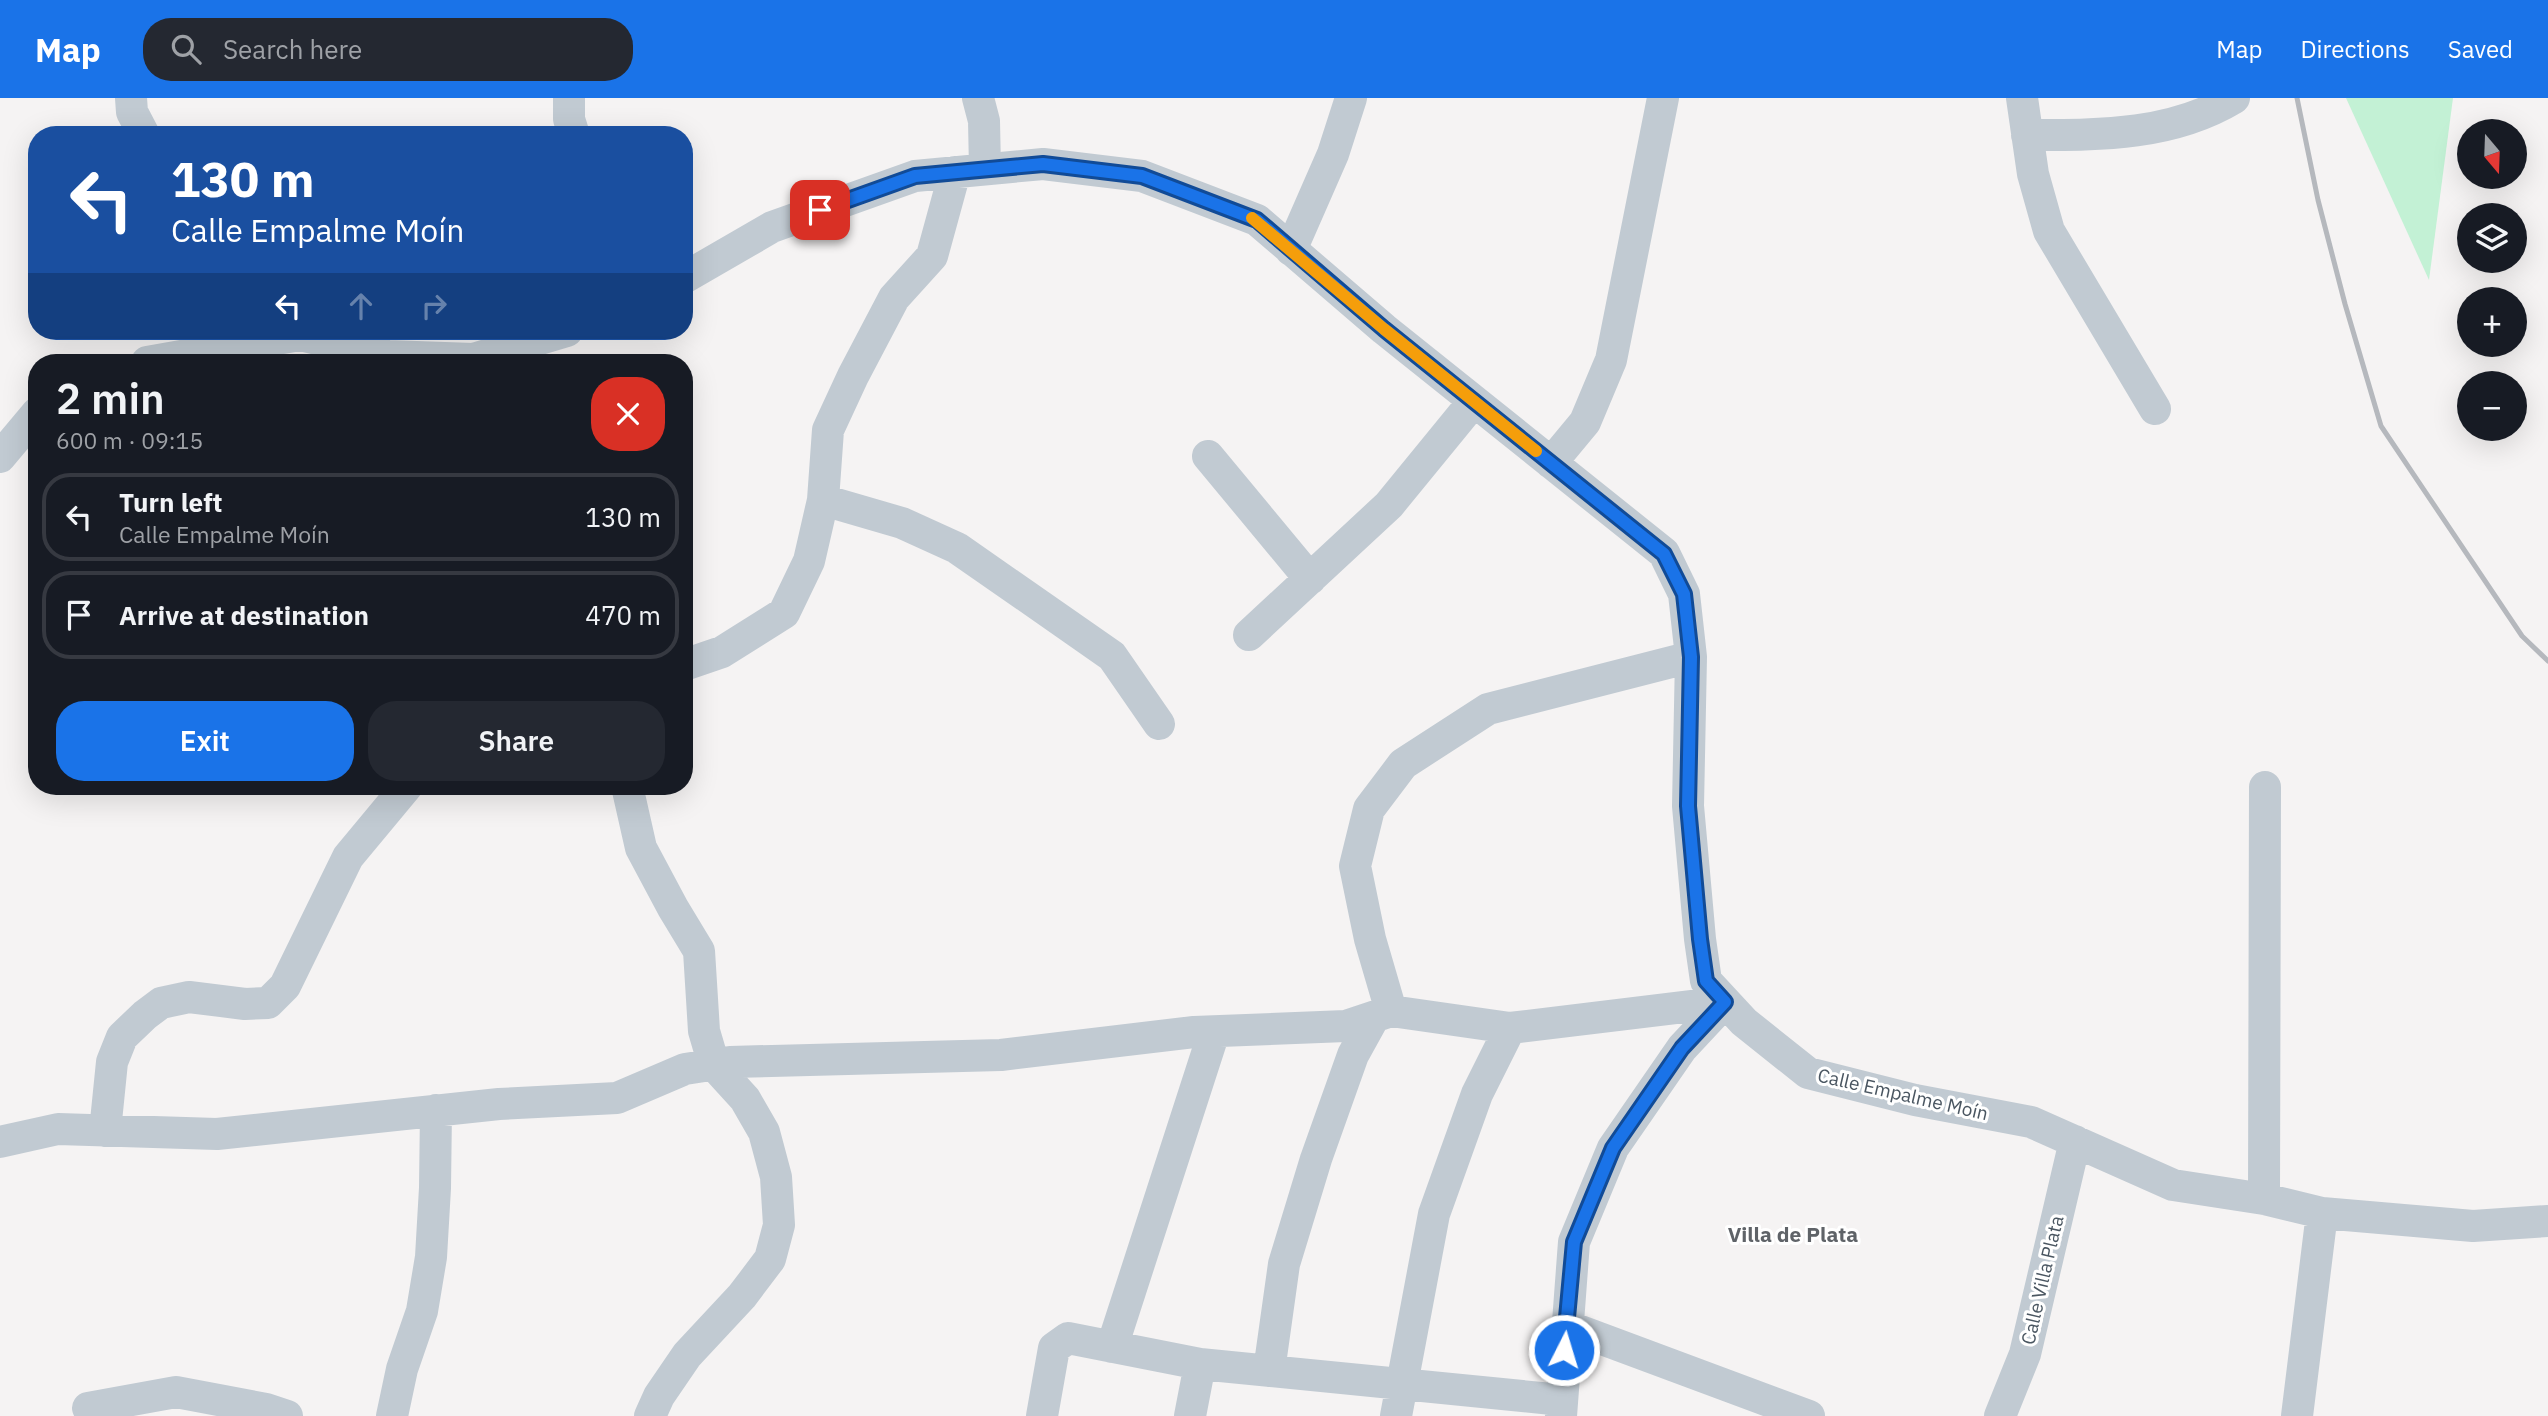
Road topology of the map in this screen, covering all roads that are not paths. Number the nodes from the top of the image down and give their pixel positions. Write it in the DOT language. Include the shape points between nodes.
graph roads {
  1 [pos="131,98"];
  2 [pos="569,98"];
  3 [pos="978,98"];
  4 [pos="1351,98"];
  5 [pos="1663,98"];
  6 [pos="2022,98"];
  7 [pos="2234,98"];
  8 [pos="139,126"];
  9 [pos="571,126"];
  10 [pos="2027,135"];
  11 [pos="970,171"];
  12 [pos="1291,250"];
  13 [pos="693,273"];
  14 [pos="224,340"];
  15 [pos="321,340"];
  16 [pos="536,340"];
  17 [pos="175,354"];
  18 [pos="379,354"];
  19 [pos="489,354"];
  20 [pos="1474,401"];
  21 [pos="2155,409"];
  22 [pos="28,422"];
  23 [pos="1,452"];
  24 [pos="1208,456"];
  25 [pos="1550,463"];
  26 [pos="823,500"];
  27 [pos="1310,579"];
  28 [pos="1249,635"];
  29 [pos="1691,657"];
  30 [pos="693,661"];
  31 [pos="1158,724"];
  32 [pos="2265,787"];
  33 [pos="400,795"];
  34 [pos="629,795"];
  35 [pos="1725,1002"];
  36 [pos="1382,1014"];
  37 [pos="1510,1028"];
  38 [pos="1214,1032"];
  39 [pos="714,1065"];
  40 [pos="436,1110"];
  41 [pos="105,1130"];
  42 [pos="2075,1141"];
  43 [pos="0,1143"];
  44 [pos="2263,1199"];
  45 [pos="2322,1213"];
  46 [pos="2548,1220"];
  47 [pos="1567,1326"];
  48 [pos="1112,1347"];
  49 [pos="1200,1364"];
  50 [pos="1269,1371"];
  51 [pos="1402,1384"];
  52 [pos="88,1408"];
  53 [pos="1561,1408"];
  54 [pos="287,1416"];
  55 [pos="392,1416"];
  56 [pos="650,1416"];
  57 [pos="1042,1416"];
  58 [pos="1190,1416"];
  59 [pos="1396,1416"];
  60 [pos="1809,1416"];
  61 [pos="2000,1416"];
  62 [pos="2297,1416"];
  1 -- 8 [label="street"];
  2 -- 9 [label="street"];
  3 -- 11 [label="street" via="984,121"];
  4 -- 12 [label="street" via="1333,154"];
  5 -- 25 [label="street" via="1611,360 1585,422"];
  6 -- 10 [label="street"];
  7 -- 10 [label="street" via="2215,110 2148,131"];
  10 -- 21 [label="street" via="2049,231"];
  11 -- 12 [label="street, Calle Empalme Moín" via="1043,164 1142,176 1257,220"];
  11 -- 13 [label="street, Calle Empalme Moín" via="915,176 772,227"];
  11 -- 26 [label="street" via="932,256 894,298 828,430"];
  12 -- 20 [label="street, Calle Empalme Moín"];
  14 -- 17 [label="street"];
  15 -- 18 [label="street"];
  16 -- 19 [label="street"];
  20 -- 25 [label="street, Calle Empalme Moín"];
  20 -- 27 [label="street" via="1389,505"];
  22 -- 23 [label="street"];
  24 -- 27 [label="street"];
  25 -- 29 [label="street, Calle Empalme Moín" via="1664,554 1684,594"];
  26 -- 30 [label="street" via="809,561 784,613 722,652"];
  26 -- 31 [label="street" via="902,523 957,548 1112,656"];
  27 -- 28 [label="street"];
  29 -- 35 [label="street, Calle Empalme Moín" via="1688,806 1700,939 1706,981"];
  29 -- 36 [label="street" via="1488,709 1403,764 1368,809 1355,866"];
  32 -- 44 [label="street"];
  33 -- 41 [label="street" via="348,857 285,986 268,1003 188,998 160,1003 122,1037 112,1062"];
  34 -- 39 [label="street" via="641,848 699,951 704,1031"];
  35 -- 37 [label="street"];
  35 -- 42 [label="street, Calle Empalme Moín" via="1808,1073 2031,1122"];
  35 -- 47 [label="street" via="1682,1048 1613,1148 1574,1242"];
  36 -- 37 [label="street"];
  36 -- 38 [label="street" via="1346,1026"];
  36 -- 50 [label="street" via="1353,1055 1316,1159 1284,1264"];
  37 -- 51 [label="street" via="1476,1094 1434,1214"];
  38 -- 39 [label="street" via="1001,1055"];
  38 -- 48 [label="street"];
  39 -- 40 [label="street" via="685,1069 617,1098"];
  39 -- 56 [label="street" via="746,1099 764,1132 776,1177 779,1225 770,1259 687,1355"];
  40 -- 41 [label="street" via="217,1135"];
  40 -- 55 [label="street" via="431,1257 422,1311"];
  41 -- 43 [label="street" via="58,1129"];
  42 -- 44 [label="street, Calle Empalme Moín" via="2173,1185"];
  42 -- 61 [label="street, Calle Villa Plata" via="2025,1354"];
  44 -- 45 [label="street, Calle Empalme Moín"];
  45 -- 46 [label="street, Calle Empalme Moín" via="2473,1226"];
  45 -- 62 [label="street"];
  47 -- 53 [label="street"];
  47 -- 60 [label="street"];
  48 -- 49 [label="street"];
  48 -- 57 [label="street" via="1068,1338 1054,1348"];
  49 -- 50 [label="street"];
  49 -- 58 [label="street"];
  50 -- 51 [label="street"];
  51 -- 53 [label="street"];
  51 -- 59 [label="street"];
  52 -- 54 [label="street" via="176,1392"];
}
